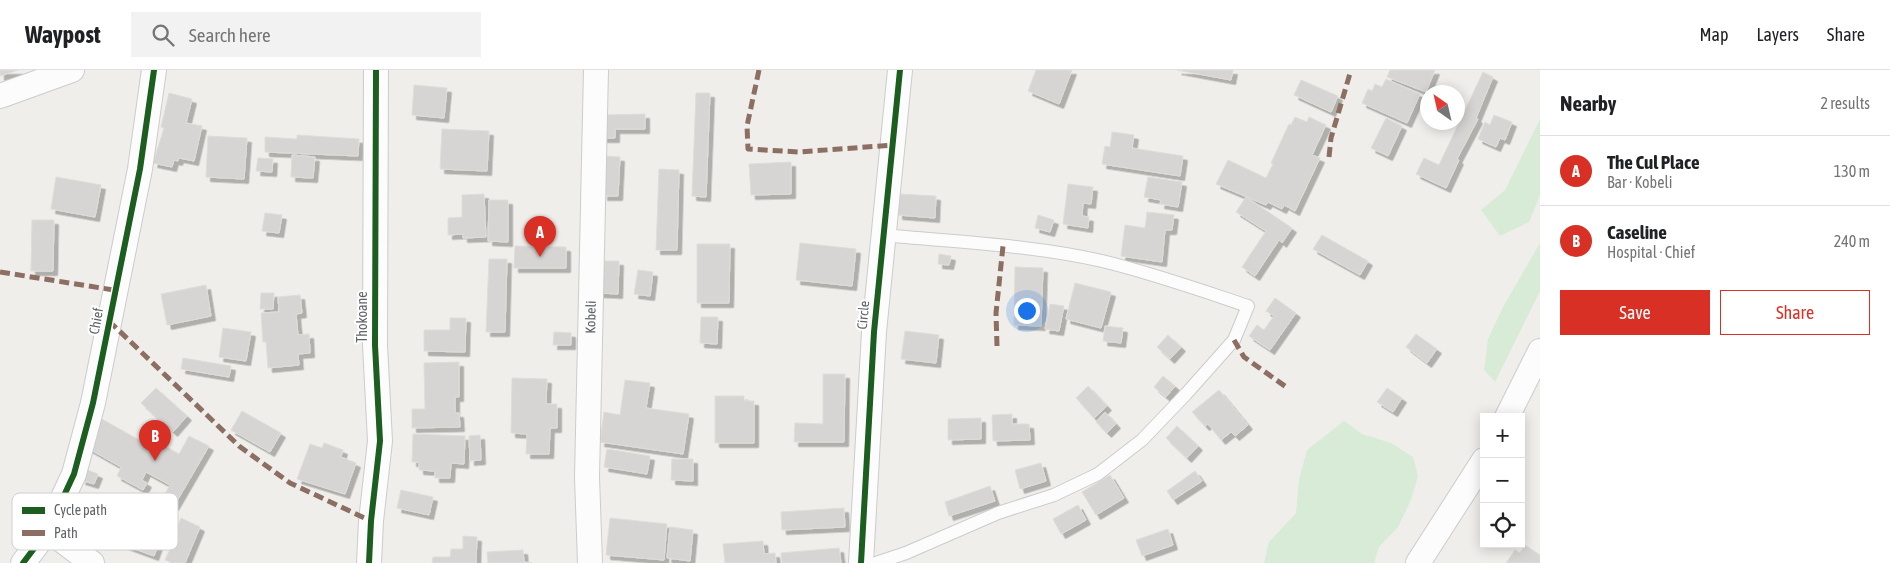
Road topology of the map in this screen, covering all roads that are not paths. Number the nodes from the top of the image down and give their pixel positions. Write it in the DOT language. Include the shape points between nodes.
graph roads {
  1 [pos="72,70"];
  2 [pos="154,70"];
  3 [pos="376,70"];
  4 [pos="596,70"];
  5 [pos="900,70"];
  6 [pos="0,96"];
  7 [pos="883,235"];
  8 [pos="1540,351"];
  9 [pos="1509,413"];
  10 [pos="1480,466"];
  11 [pos="65,493"];
  12 [pos="33,550"];
  13 [pos="75,550"];
  14 [pos="24,563"];
  15 [pos="92,563"];
  16 [pos="369,563"];
  17 [pos="590,563"];
  18 [pos="861,563"];
  19 [pos="876,563"];
  20 [pos="1418,563"];
  1 -- 6 [label="street"];
  2 -- 11 [label="street, Chief" via="140,169 93,403 74,474"];
  3 -- 16 [label="street, Thokoane" via="375,345 380,441"];
  4 -- 17 [label="street, Kobeli" via="587,477"];
  5 -- 7 [label="street, Circle"];
  7 -- 18 [label="street, Circle"];
  7 -- 19 [label="lane" via="1003,246 1101,261 1248,306 1234,340 1142,440 1098,474 1054,495 998,513"];
  8 -- 9 [label="street"];
  10 -- 20 [label="street"];
  12 -- 14 [label="street, Chief"];
  13 -- 15 [label="street"];
}
